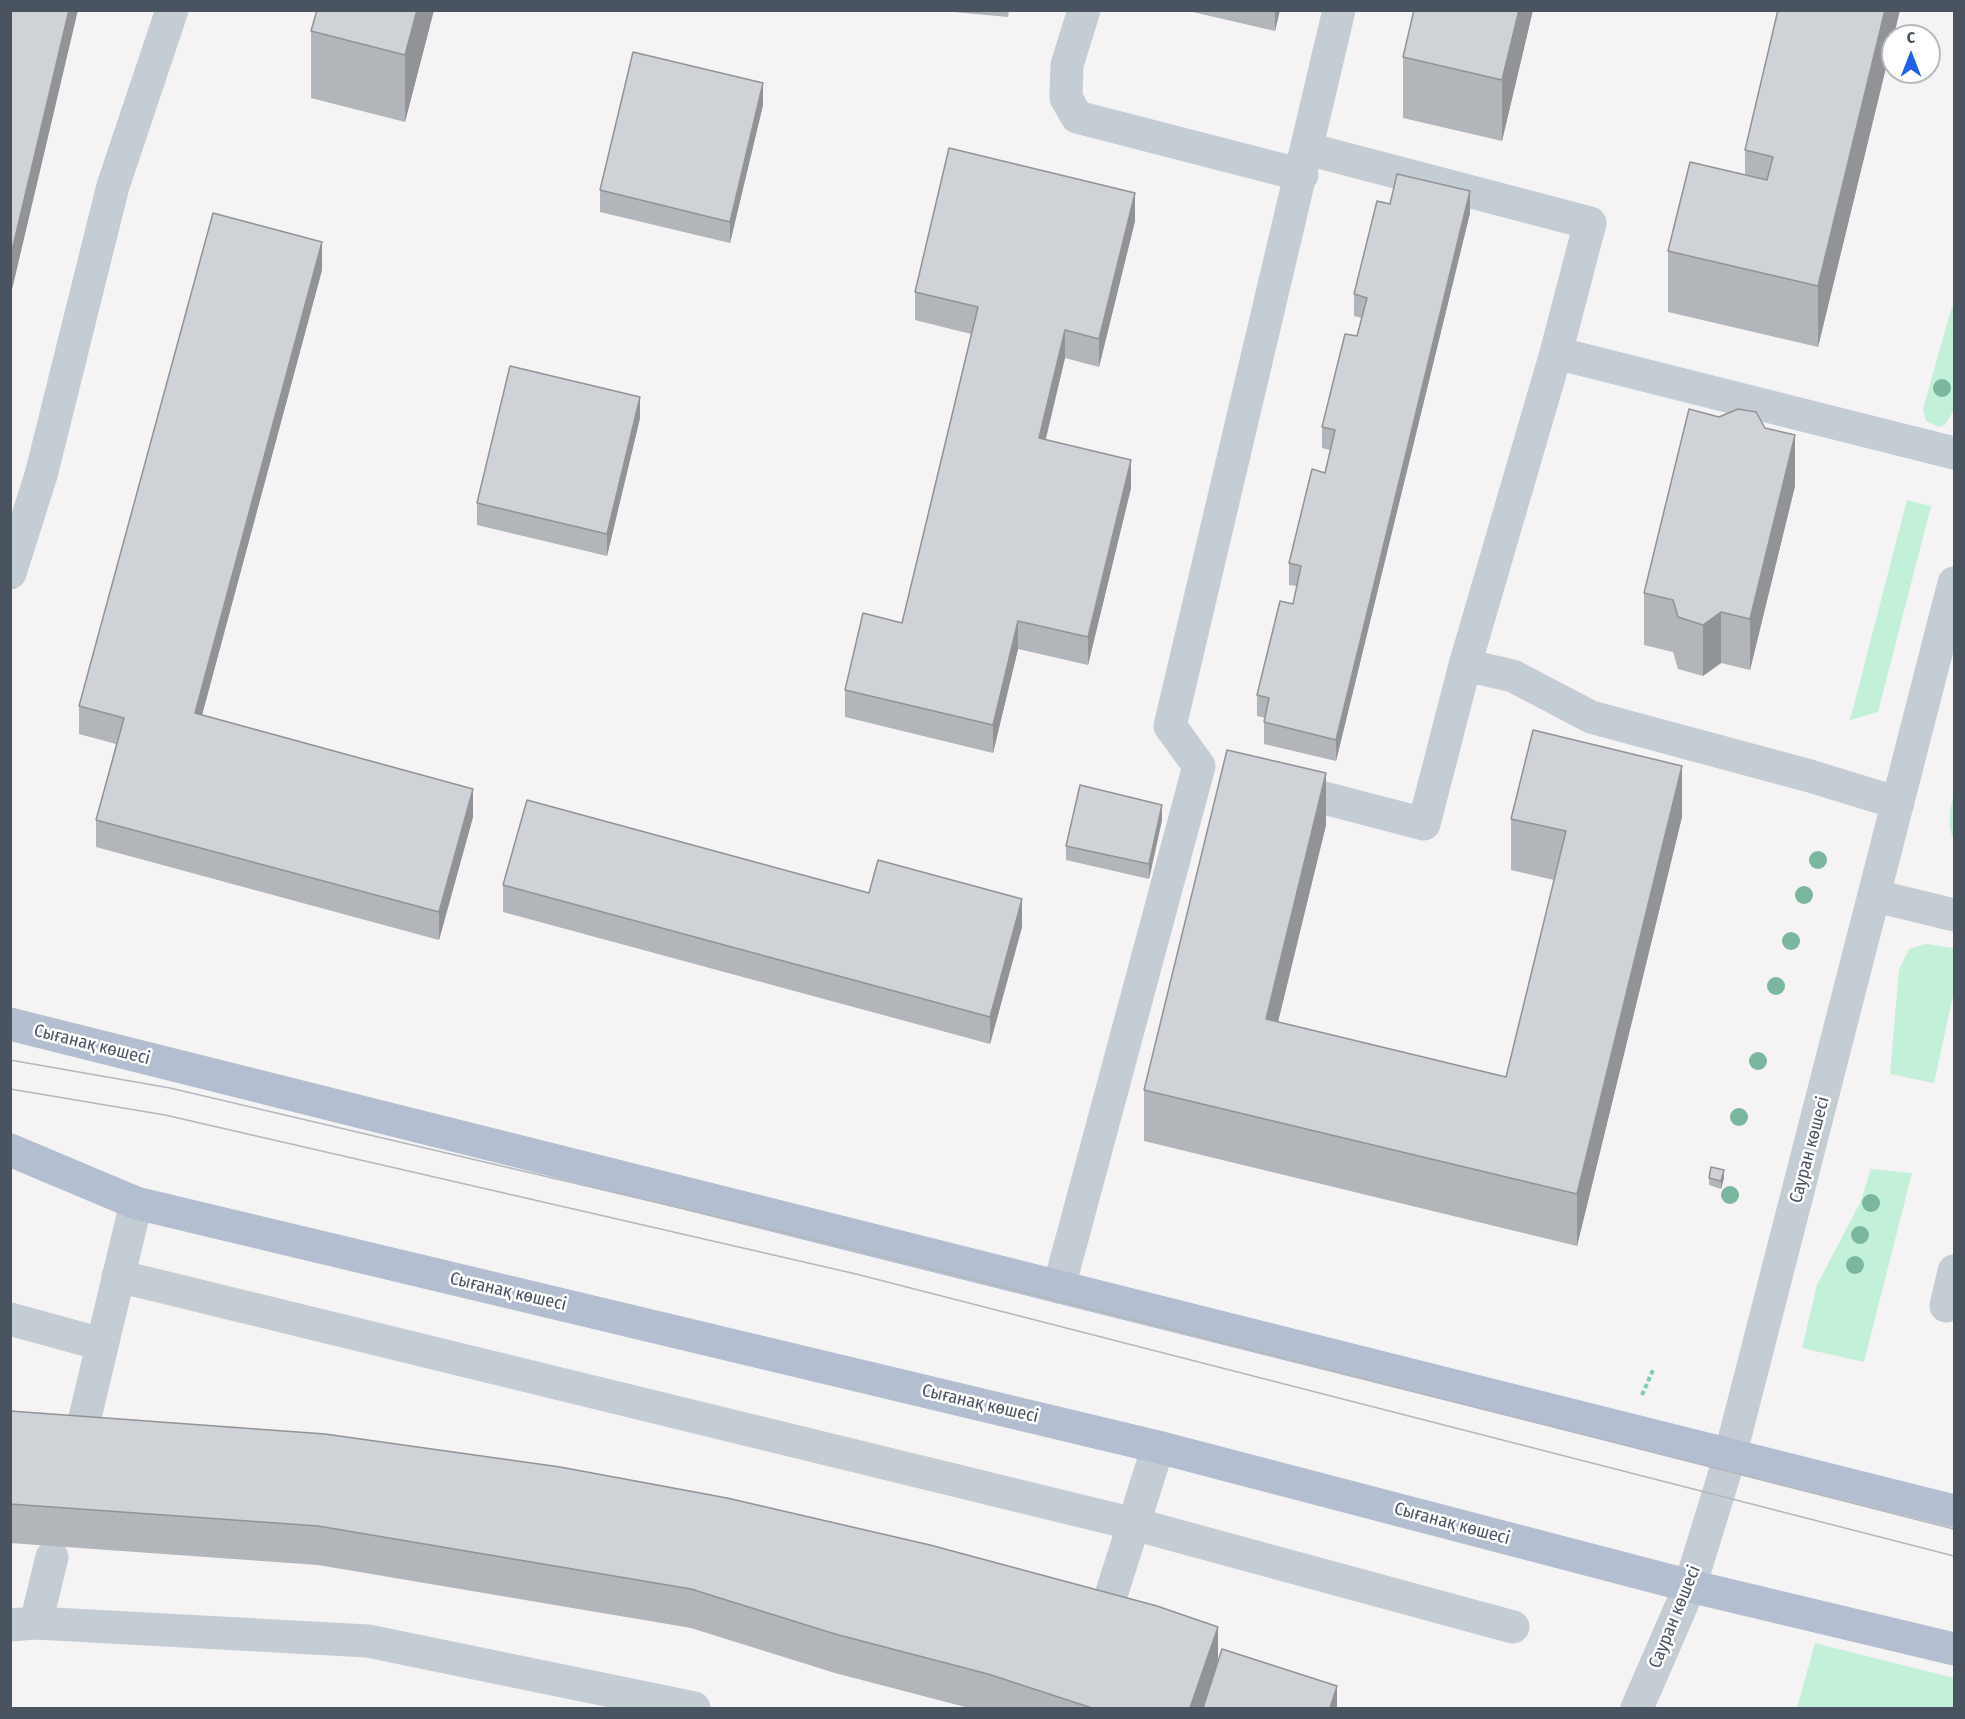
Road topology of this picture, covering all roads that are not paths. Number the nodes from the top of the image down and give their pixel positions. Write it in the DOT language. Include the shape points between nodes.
graph roads {
  1 [pos="172,10"];
  2 [pos="1084,10"];
  3 [pos="1339,10"];
  4 [pos="1305,162"];
  5 [pos="1556,353"];
  6 [pos="1954,453"];
  7 [pos="10,573"];
  8 [pos="1954,583"];
  9 [pos="1465,665"];
  10 [pos="1199,766"];
  11 [pos="1898,803"];
  12 [pos="1876,896"];
  13 [pos="1954,915"];
  14 [pos="10,1024"];
  15 [pos="10,1150"];
  16 [pos="136,1203"];
  17 [pos="1954,1271"];
  18 [pos="118,1276"];
  19 [pos="1059,1287"];
  20 [pos="1946,1306"];
  21 [pos="10,1319"];
  22 [pos="101,1344"];
  23 [pos="1158,1447"];
  24 [pos="76,1451"];
  25 [pos="1730,1456"];
  26 [pos="1954,1511"];
  27 [pos="1134,1524"];
  28 [pos="52,1557"];
  29 [pos="1690,1586"];
  30 [pos="23,1624"];
  31 [pos="1512,1627"];
  32 [pos="1100,1630"];
  33 [pos="1954,1649"];
  34 [pos="694,1708"];
  35 [pos="1637,1708"];
  1 -- 7 [label="street" via="113,186 41,475"];
  2 -- 4 [label="street" via="1066,65 1066,98 1077,117"];
  3 -- 4 [label="street"];
  4 -- 5 [label="street" via="1590,223"];
  4 -- 10 [label="street" via="1170,726"];
  5 -- 6 [label="street"];
  5 -- 9 [label="street"];
  8 -- 11 [label="street, Сауран көшесі"];
  9 -- 10 [label="street" via="1424,824"];
  9 -- 11 [label="street" via="1512,676 1591,717"];
  10 -- 19 [label="street"];
  11 -- 12 [label="street, Сауран көшесі"];
  12 -- 13 [label="street"];
  12 -- 25 [label="street, Сауран көшесі"];
  14 -- 19 [label="main road, Сығанақ көшесі"];
  15 -- 16 [label="main road, Сығанақ көшесі"];
  16 -- 18 [label="street"];
  16 -- 23 [label="main road, Сығанақ көшесі"];
  17 -- 20 [label="street"];
  18 -- 22 [label="street"];
  18 -- 27 [label="street"];
  19 -- 25 [label="main road, Сығанақ көшесі"];
  21 -- 22 [label="street"];
  22 -- 24 [label="street"];
  23 -- 27 [label="street"];
  23 -- 29 [label="main road, Сығанақ көшесі"];
  25 -- 26 [label="main road, Сығанақ көшесі"];
  25 -- 29 [label="street, Сауран көшесі"];
  27 -- 31 [label="street"];
  27 -- 32 [label="street"];
  28 -- 30 [label="street"];
  29 -- 33 [label="main road, Сығанақ көшесі"];
  29 -- 35 [label="street, Сауран көшесі"];
  30 -- 34 [label="street" via="368,1641"];
}
